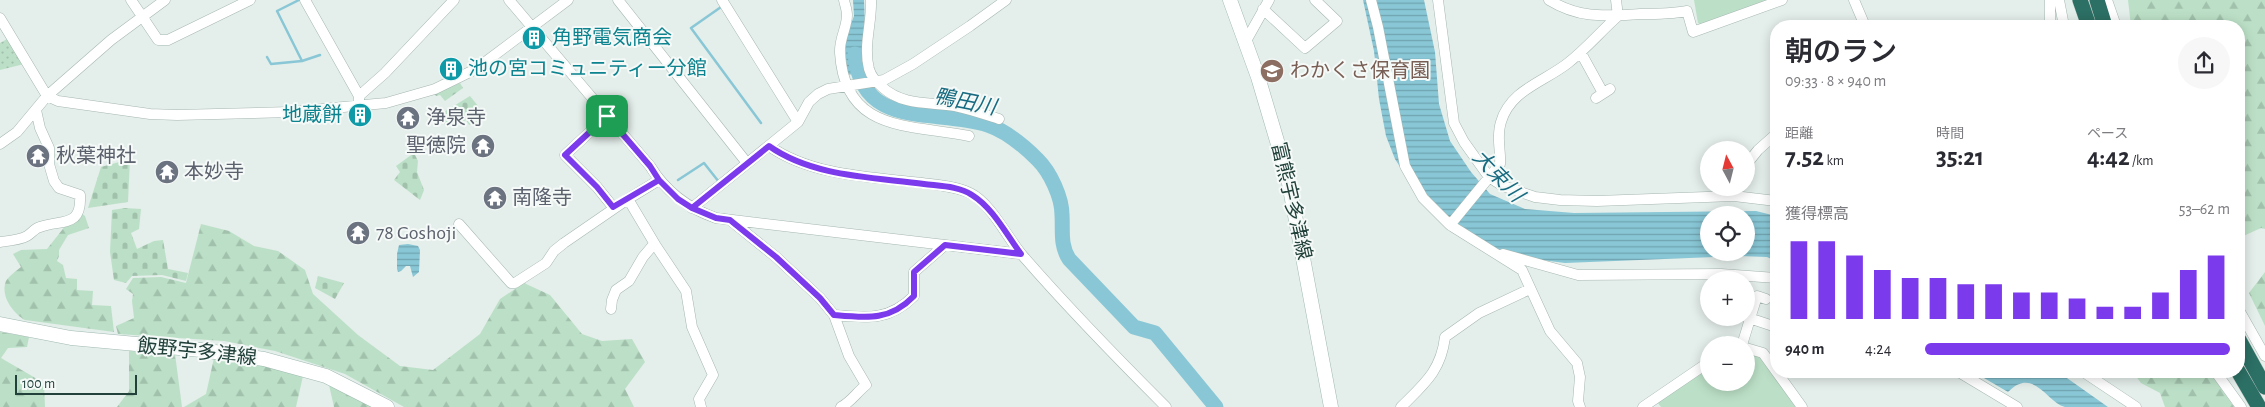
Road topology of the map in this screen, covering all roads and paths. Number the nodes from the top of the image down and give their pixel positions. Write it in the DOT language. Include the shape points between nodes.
graph roads {
  1 [pos="131,0"];
  2 [pos="165,0"];
  3 [pos="250,0"];
  4 [pos="305,0"];
  5 [pos="454,0"];
  6 [pos="509,0"];
  7 [pos="568,0"];
  8 [pos="618,0"];
  9 [pos="722,0"];
  10 [pos="844,0"];
  11 [pos="871,0"];
  12 [pos="1006,0"];
  13 [pos="1230,0"];
  14 [pos="1269,0"];
  15 [pos="1315,0"];
  16 [pos="1371,0"];
  17 [pos="1549,0"];
  18 [pos="1616,0"];
  19 [pos="1782,0"];
  20 [pos="1854,0"];
  21 [pos="2050,0"];
  22 [pos="2058,0"];
  23 [pos="2080,0"];
  24 [pos="2097,0"];
  25 [pos="2107,0"];
  26 [pos="1440,1"];
  27 [pos="1263,10"];
  28 [pos="143,16"];
  29 [pos="1618,16"];
  30 [pos="0,18"];
  31 [pos="1862,20"];
  32 [pos="2050,20"];
  33 [pos="2063,20"];
  34 [pos="2087,20"];
  35 [pos="2103,20"];
  36 [pos="2114,20"];
  37 [pos="532,26"];
  38 [pos="1246,41"];
  39 [pos="1581,53"];
  40 [pos="875,81"];
  41 [pos="846,86"];
  42 [pos="1603,93"];
  43 [pos="47,96"];
  44 [pos="359,101"];
  45 [pos="36,110"];
  46 [pos="607,116"];
  47 [pos="999,119"];
  48 [pos="798,122"];
  49 [pos="969,136"];
  50 [pos="1770,139"];
  51 [pos="0,144"];
  52 [pos="769,146"];
  53 [pos="1755,154"];
  54 [pos="747,163"];
  55 [pos="1487,179"];
  56 [pos="659,180"];
  57 [pos="1700,194"];
  58 [pos="1751,196"];
  59 [pos="628,199"];
  60 [pos="1770,201"];
  61 [pos="613,207"];
  62 [pos="692,208"];
  63 [pos="730,220"];
  64 [pos="459,224"];
  65 [pos="1450,224"];
  66 [pos="0,242"];
  67 [pos="654,244"];
  68 [pos="945,245"];
  69 [pos="1493,251"];
  70 [pos="1021,254"];
  71 [pos="1770,278"];
  72 [pos="1530,289"];
  73 [pos="1766,299"];
  74 [pos="1755,301"];
  75 [pos="611,309"];
  76 [pos="834,315"];
  77 [pos="1755,320"];
  78 [pos="2245,321"];
  79 [pos="0,324"];
  80 [pos="1770,325"];
  81 [pos="1755,350"];
  82 [pos="2245,351"];
  83 [pos="2265,356"];
  84 [pos="1770,362"];
  85 [pos="1700,368"];
  86 [pos="1781,378"];
  87 [pos="1969,378"];
  88 [pos="2092,378"];
  89 [pos="2220,378"];
  90 [pos="2242,378"];
  91 [pos="2265,388"];
  92 [pos="387,407"];
  93 [pos="701,407"];
  94 [pos="840,407"];
  95 [pos="1166,407"];
  96 [pos="1331,407"];
  97 [pos="1401,407"];
  98 [pos="1580,407"];
  99 [pos="1643,407"];
  100 [pos="1802,407"];
  101 [pos="2017,407"];
  102 [pos="2136,407"];
  103 [pos="2241,407"];
  104 [pos="2259,407"];
  1 -- 28 [label="street"];
  2 -- 28 [label="street"];
  3 -- 28 [label="street" via="168,40 158,40"];
  4 -- 44 [label="street"];
  5 -- 44 [label="street"];
  6 -- 37 [label="street"];
  7 -- 37 [label="street"];
  8 -- 54 [label="street"];
  9 -- 48 [label="street"];
  10 -- 41 [label="street" via="847,16 840,53"];
  11 -- 40 [label="street" via="872,17 866,47 869,70"];
  12 -- 40 [label="street" via="913,64 884,80"];
  13 -- 38 [label="main road, 富熊宇多津線"];
  14 -- 27 [label="street"];
  15 -- 27 [label="street" via="1337,21 1305,48"];
  16 -- 65 [label="street" via="1405,166 1423,198"];
  17 -- 29 [label="street" via="1588,16"];
  18 -- 29 [label="street"];
  19 -- 29 [label="street" via="1693,32 1687,11"];
  20 -- 31 [label="street"];
  21 -- 32 [label="street"];
  22 -- 33 [label="street"];
  23 -- 34 [label="highway"];
  24 -- 35 [label="highway"];
  25 -- 36 [label="street"];
  26 -- 55 [label="street" via="1454,123"];
  27 -- 38 [label="street"];
  28 -- 43 [label="street"];
  29 -- 39 [label="street"];
  30 -- 43 [label="street"];
  37 -- 44 [label="street" via="458,79 386,103"];
  37 -- 46 [label="street"];
  38 -- 96 [label="main road, 富熊宇多津線" via="1288,178"];
  39 -- 42 [label="street"];
  39 -- 55 [label="street" via="1522,92 1510,105 1501,122 1498,140 1500,164"];
  40 -- 41 [label="street"];
  40 -- 47 [label="street" via="901,100 974,110"];
  41 -- 48 [label="street" via="818,94"];
  41 -- 49 [label="street" via="861,107 890,124"];
  43 -- 44 [label="street" via="58,101 150,114 334,110"];
  43 -- 45 [label="street"];
  45 -- 51 [label="street" via="17,132"];
  45 -- 66 [label="street" via="49,148 54,181 59,188 80,195 78,214 72,220 39,227 26,237"];
  46 -- 56 [label="street"];
  46 -- 61 [label="street" via="565,155"];
  48 -- 52 [label="street"];
  50 -- 53 [label="street"];
  52 -- 54 [label="street"];
  52 -- 70 [label="street" via="783,155 834,171 970,193 984,203"];
  54 -- 62 [label="street"];
  55 -- 57 [label="street" via="1517,192 1560,200 1597,201"];
  55 -- 65 [label="street"];
  56 -- 59 [label="street"];
  56 -- 62 [label="street"];
  58 -- 60 [label="street"];
  59 -- 61 [label="street"];
  59 -- 67 [label="street"];
  61 -- 64 [label="street" via="603,218 564,243 546,263 515,283 511,283"];
  62 -- 63 [label="street"];
  63 -- 68 [label="street"];
  63 -- 76 [label="street" via="776,257"];
  65 -- 69 [label="street"];
  67 -- 75 [label="street" via="642,257 629,281 616,290"];
  67 -- 93 [label="street" via="686,291 692,326 713,375 699,399"];
  68 -- 70 [label="street"];
  68 -- 76 [label="street" via="914,272 914,296 891,314 864,318"];
  69 -- 71 [label="street" via="1578,275 1721,274"];
  69 -- 72 [label="street" via="1522,270"];
  70 -- 95 [label="street" via="1090,332"];
  72 -- 97 [label="street" via="1479,313 1446,337 1443,355 1433,374"];
  72 -- 98 [label="street" via="1550,330 1577,363"];
  73 -- 74 [label="street" via="1757,296"];
  76 -- 94 [label="street" via="849,356 866,385 849,403"];
  77 -- 80 [label="street"];
  78 -- 83 [label="street"];
  79 -- 92 [label="main road, 飯野宇多津線" via="71,338 264,359 326,376"];
  81 -- 84 [label="street" via="1763,352"];
  82 -- 91 [label="highway"];
  85 -- 99 [label="street"];
  86 -- 100 [label="street"];
  87 -- 101 [label="street"];
  88 -- 102 [label="street"];
  89 -- 103 [label="street"];
  90 -- 104 [label="highway"];
}
